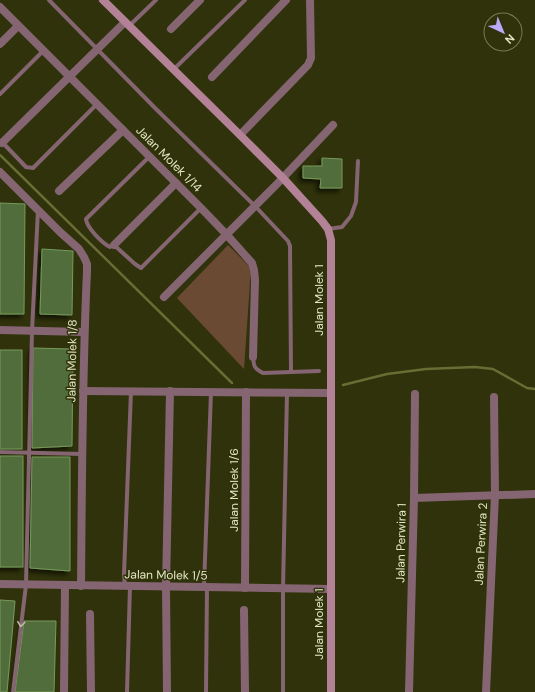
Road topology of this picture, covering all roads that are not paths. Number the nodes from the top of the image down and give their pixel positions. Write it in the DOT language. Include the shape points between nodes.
graph roads {
  1 [pos="49,0"];
  2 [pos="156,0"];
  3 [pos="200,0"];
  4 [pos="245,0"];
  5 [pos="286,0"];
  6 [pos="310,0"];
  7 [pos="107,1"];
  8 [pos="0,7"];
  9 [pos="127,24"];
  10 [pos="18,26"];
  11 [pos="171,29"];
  12 [pos="0,44"];
  13 [pos="98,49"];
  14 [pos="43,51"];
  15 [pos="174,69"];
  16 [pos="70,77"];
  17 [pos="212,77"];
  18 [pos="0,94"];
  19 [pos="97,104"];
  20 [pos="333,125"];
  21 [pos="123,130"];
  22 [pos="240,135"];
  23 [pos="1,142"];
  24 [pos="149,157"];
  25 [pos="358,161"];
  26 [pos="0,172"];
  27 [pos="283,178"];
  28 [pos="176,183"];
  29 [pos="59,191"];
  30 [pos="254,206"];
  31 [pos="201,208"];
  32 [pos="38,210"];
  33 [pos="328,229"];
  34 [pos="226,234"];
  35 [pos="114,245"];
  36 [pos="164,297"];
  37 [pos="0,330"];
  38 [pos="32,331"];
  39 [pos="84,332"];
  40 [pos="253,357"];
  41 [pos="319,371"];
  42 [pos="291,372"];
  43 [pos="83,391"];
  44 [pos="131,391"];
  45 [pos="170,392"];
  46 [pos="211,392"];
  47 [pos="246,392"];
  48 [pos="287,393"];
  49 [pos="331,393"];
  50 [pos="415,394"];
  51 [pos="494,397"];
  52 [pos="0,452"];
  53 [pos="29,453"];
  54 [pos="82,454"];
  55 [pos="535,494"];
  56 [pos="495,495"];
  57 [pos="414,498"];
  58 [pos="0,584"];
  59 [pos="26,585"];
  60 [pos="65,585"];
  61 [pos="81,586"];
  62 [pos="128,586"];
  63 [pos="166,587"];
  64 [pos="206,587"];
  65 [pos="245,588"];
  66 [pos="283,588"];
  67 [pos="331,589"];
  68 [pos="244,610"];
  69 [pos="90,614"];
  70 [pos="13,692"];
  71 [pos="64,692"];
  72 [pos="91,692"];
  73 [pos="127,692"];
  74 [pos="167,692"];
  75 [pos="206,692"];
  76 [pos="245,692"];
  77 [pos="283,692"];
  78 [pos="331,692"];
  79 [pos="409,692"];
  80 [pos="486,692"];
  1 -- 13 [label="lane"];
  2 -- 9 [label="lane"];
  3 -- 11 [label="street"];
  4 -- 15 [label="lane"];
  5 -- 17 [label="street"];
  6 -- 22 [label="street" via="311,58 308,65"];
  7 -- 9 [label="street"];
  8 -- 10 [label="street, Jalan Molek 1/14"];
  9 -- 13 [label="street"];
  9 -- 15 [label="street"];
  10 -- 12 [label="street"];
  10 -- 14 [label="street, Jalan Molek 1/14"];
  13 -- 16 [label="street"];
  13 -- 30 [label="lane"];
  14 -- 16 [label="street, Jalan Molek 1/14"];
  14 -- 18 [label="lane"];
  15 -- 22 [label="street"];
  16 -- 19 [label="street, Jalan Molek 1/14"];
  16 -- 23 [label="street"];
  19 -- 21 [label="street, Jalan Molek 1/14"];
  19 -- 23 [label="lane" via="33,168 26,167"];
  20 -- 27 [label="street"];
  21 -- 24 [label="street, Jalan Molek 1/14"];
  21 -- 29 [label="street"];
  22 -- 27 [label="street"];
  24 -- 28 [label="street, Jalan Molek 1/14"];
  24 -- 35 [label="lane" via="86,219 86,224 106,245"];
  25 -- 33 [label="lane" via="356,202 351,216 342,226"];
  26 -- 32 [label="street, Jalan Molek 1/8"];
  27 -- 30 [label="street"];
  27 -- 33 [label="street"];
  28 -- 31 [label="street, Jalan Molek 1/14"];
  28 -- 35 [label="street"];
  30 -- 34 [label="street"];
  30 -- 42 [label="lane" via="290,246"];
  31 -- 34 [label="street, Jalan Molek 1/14"];
  31 -- 35 [label="lane" via="141,268"];
  32 -- 38 [label="lane"];
  32 -- 39 [label="street, Jalan Molek 1/8" via="79,249 87,264"];
  33 -- 49 [label="street, Jalan Molek 1" via="331,240"];
  34 -- 36 [label="street"];
  34 -- 40 [label="street, Jalan Molek 1/14" via="252,264 254,270"];
  37 -- 38 [label="street"];
  38 -- 39 [label="street"];
  38 -- 53 [label="lane"];
  39 -- 43 [label="street, Jalan Molek 1/8"];
  40 -- 42 [label="lane" via="254,366 263,373"];
  41 -- 42 [label="lane"];
  43 -- 44 [label="street"];
  43 -- 54 [label="street, Jalan Molek 1/8"];
  44 -- 45 [label="street"];
  44 -- 62 [label="lane" via="125,567"];
  45 -- 46 [label="street"];
  45 -- 63 [label="street"];
  46 -- 47 [label="street"];
  46 -- 64 [label="lane"];
  47 -- 48 [label="street"];
  47 -- 65 [label="street, Jalan Molek 1/6"];
  48 -- 49 [label="street"];
  48 -- 66 [label="lane"];
  49 -- 67 [label="street, Jalan Molek 1"];
  50 -- 57 [label="street, Jalan Perwira 1"];
  51 -- 56 [label="street, Jalan Perwira 2"];
  52 -- 53 [label="lane"];
  53 -- 54 [label="lane"];
  53 -- 59 [label="lane"];
  54 -- 61 [label="street, Jalan Molek 1/8"];
  55 -- 56 [label="street"];
  56 -- 57 [label="street"];
  56 -- 80 [label="street, Jalan Perwira 2"];
  57 -- 79 [label="street, Jalan Perwira 1"];
  58 -- 59 [label="street, Jalan Molek 1/5"];
  59 -- 60 [label="street, Jalan Molek 1/5"];
  59 -- 70 [label="lane, one-way"];
  60 -- 61 [label="street, Jalan Molek 1/5"];
  60 -- 71 [label="street"];
  61 -- 62 [label="street, Jalan Molek 1/5"];
  62 -- 63 [label="street, Jalan Molek 1/5"];
  62 -- 73 [label="lane"];
  63 -- 64 [label="street, Jalan Molek 1/5"];
  63 -- 74 [label="street"];
  64 -- 65 [label="street, Jalan Molek 1/5"];
  64 -- 75 [label="lane"];
  65 -- 66 [label="street, Jalan Molek 1/5"];
  66 -- 67 [label="street, Jalan Molek 1/5"];
  66 -- 77 [label="lane"];
  67 -- 78 [label="street, Jalan Molek 1"];
  68 -- 76 [label="street"];
  69 -- 72 [label="street"];
}
